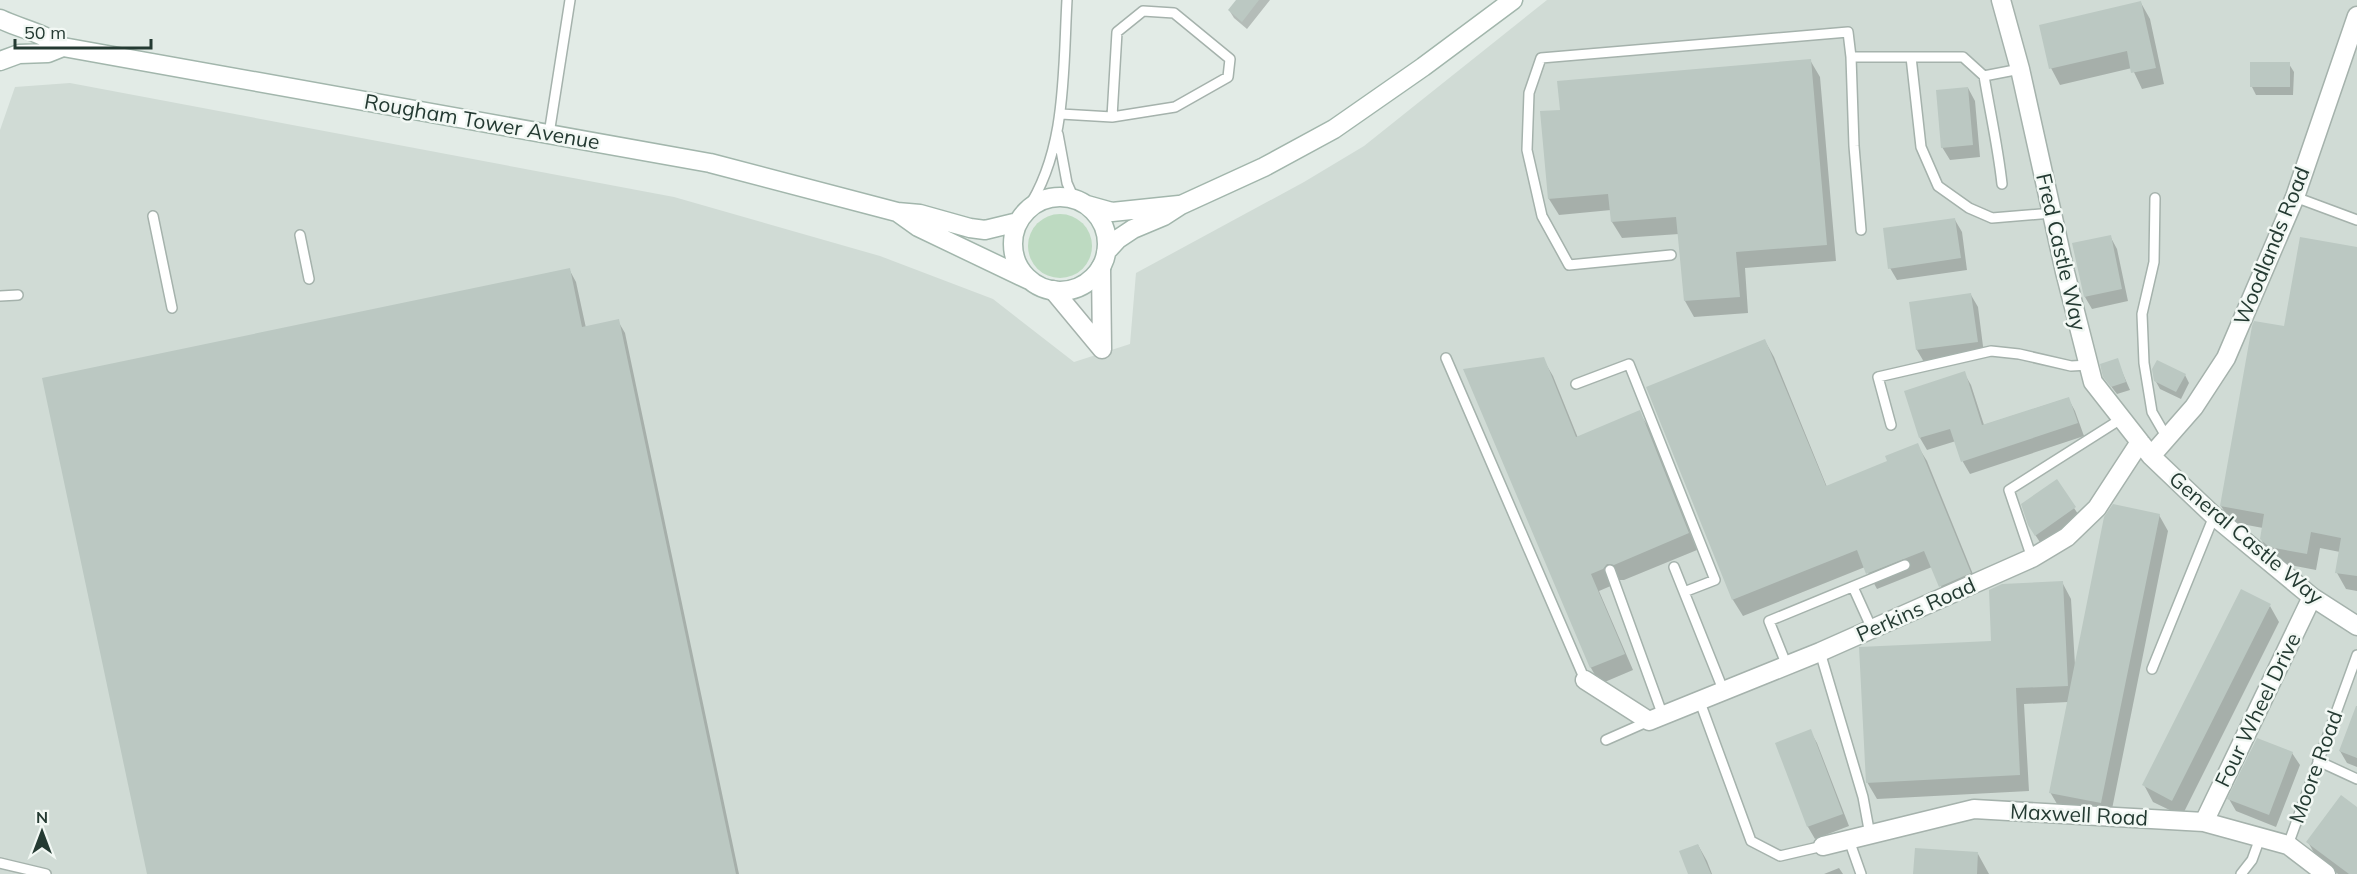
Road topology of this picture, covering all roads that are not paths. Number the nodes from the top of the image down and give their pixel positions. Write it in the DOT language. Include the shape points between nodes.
graph roads {
  1 [pos="570,0"];
  2 [pos="1067,0"];
  3 [pos="1513,0"];
  4 [pos="2001,0"];
  5 [pos="2357,16"];
  6 [pos="0,19"];
  7 [pos="63,47"];
  8 [pos="1851,57"];
  9 [pos="1911,57"];
  10 [pos="0,61"];
  11 [pos="2020,69"];
  12 [pos="1984,76"];
  13 [pos="1061,114"];
  14 [pos="1112,117"];
  15 [pos="549,134"];
  16 [pos="1058,134"];
  17 [pos="2002,184"];
  18 [pos="2295,197"];
  19 [pos="2155,198"];
  20 [pos="1080,202"];
  21 [pos="1181,205"];
  22 [pos="897,212"];
  23 [pos="2052,213"];
  24 [pos="153,216"];
  25 [pos="1022,216"];
  26 [pos="2357,220"];
  27 [pos="1861,230"];
  28 [pos="300,236"];
  29 [pos="1671,255"];
  30 [pos="1103,260"];
  31 [pos="309,279"];
  32 [pos="1032,282"];
  33 [pos="1053,290"];
  34 [pos="18,295"];
  35 [pos="0,296"];
  36 [pos="172,308"];
  37 [pos="1446,358"];
  38 [pos="2089,365"];
  39 [pos="1576,384"];
  40 [pos="2121,419"];
  41 [pos="1891,425"];
  42 [pos="2167,438"];
  43 [pos="2146,449"];
  44 [pos="2214,516"];
  45 [pos="2032,558"];
  46 [pos="1905,565"];
  47 [pos="1674,567"];
  48 [pos="1610,570"];
  49 [pos="1853,586"];
  50 [pos="1684,592"];
  51 [pos="2312,597"];
  52 [pos="2357,626"];
  53 [pos="1872,629"];
  54 [pos="1820,652"];
  55 [pos="2357,655"];
  56 [pos="1787,666"];
  57 [pos="2151,669"];
  58 [pos="1585,680"];
  59 [pos="1724,692"];
  60 [pos="1700,702"];
  61 [pos="1656,718"];
  62 [pos="1606,740"];
  63 [pos="2318,761"];
  64 [pos="2357,779"];
  65 [pos="2204,822"];
  66 [pos="1870,835"];
  67 [pos="2260,837"];
  68 [pos="1849,840"];
  69 [pos="2288,845"];
  70 [pos="1823,846"];
  71 [pos="0,863"];
  72 [pos="2316,871"];
  73 [pos="46,874"];
  74 [pos="1860,874"];
  75 [pos="2241,874"];
  1 -- 15 [label="lane"];
  2 -- 13 [label="lane"];
  3 -- 21 [label="street" via="1334,129"];
  4 -- 11 [label="street, Fred Castle Way"];
  5 -- 18 [label="street, Woodlands Road"];
  6 -- 7 [label="street, Rougham Tower Avenue" via="48,36"];
  7 -- 10 [label="street, Rougham Tower Avenue"];
  7 -- 15 [label="street, Rougham Tower Avenue"];
  8 -- 9 [label="lane"];
  8 -- 27 [label="lane"];
  8 -- 29 [label="lane" via="1848,32 1541,58 1529,93 1527,150 1542,216 1569,265"];
  9 -- 12 [label="lane" via="1963,57"];
  9 -- 23 [label="lane" via="1922,147 1938,186 1969,208 1992,218"];
  11 -- 12 [label="lane"];
  11 -- 23 [label="street, Fred Castle Way"];
  12 -- 17 [label="lane"];
  13 -- 14 [label="lane"];
  13 -- 16 [label="lane"];
  14 -- 14 [label="lane" via="1175,107 1228,77 1230,59 1174,13 1143,11 1117,33"];
  15 -- 22 [label="street, Rougham Tower Avenue" via="710,163"];
  16 -- 20 [label="lane" via="1067,183"];
  16 -- 25 [label="lane" via="1039,189"];
  18 -- 26 [label="lane"];
  18 -- 42 [label="street, Woodlands Road" via="2226,358 2194,407"];
  19 -- 42 [label="lane" via="2154,262 2142,314 2144,363 2151,412"];
  20 -- 21 [label="street" via="1112,212"];
  20 -- 25 [label="street" via="1048,198"];
  20 -- 30 [label="street" via="1096,214 1103,226 1107,239"];
  21 -- 30 [label="street" via="1118,239"];
  22 -- 25 [label="street, Rougham Tower Avenue" via="985,230"];
  22 -- 32 [label="street, Rougham Tower Avenue" via="918,227"];
  23 -- 38 [label="street, Fred Castle Way"];
  24 -- 36 [label="lane"];
  25 -- 32 [label="street" via="1013,241 1016,261"];
  28 -- 31 [label="lane"];
  30 -- 33 [label="street" via="1092,278 1081,286"];
  30 -- 33 [label="street" via="1102,349"];
  32 -- 33 [label="street"];
  34 -- 35 [label="lane"];
  37 -- 58 [label="lane"];
  38 -- 40 [label="street, Fred Castle Way" via="2093,382"];
  38 -- 41 [label="lane" via="2071,366 1991,351 1878,378"];
  39 -- 50 [label="lane" via="1629,364 1715,580"];
  40 -- 43 [label="street, Fred Castle Way"];
  40 -- 45 [label="lane" via="2009,490"];
  42 -- 43 [label="street, Woodlands Road"];
  43 -- 44 [label="street, General Castle Way"];
  43 -- 45 [label="street, Perkins Road" via="2067,537"];
  44 -- 51 [label="street, General Castle Way"];
  44 -- 57 [label="lane"];
  45 -- 53 [label="street, Perkins Road"];
  46 -- 49 [label="lane"];
  47 -- 50 [label="lane"];
  48 -- 61 [label="lane"];
  49 -- 53 [label="lane"];
  49 -- 56 [label="lane" via="1769,621"];
  50 -- 59 [label="lane"];
  51 -- 52 [label="street, General Castle Way"];
  51 -- 65 [label="street, Four Wheel Drive"];
  53 -- 54 [label="street, Perkins Road"];
  54 -- 56 [label="street, Perkins Road"];
  54 -- 66 [label="lane" via="1863,797"];
  55 -- 63 [label="lane, Moore Road"];
  56 -- 59 [label="street, Perkins Road"];
  58 -- 61 [label="street"];
  59 -- 60 [label="street, Perkins Road"];
  60 -- 61 [label="street, Perkins Road"];
  60 -- 70 [label="lane" via="1751,841 1780,856"];
  61 -- 62 [label="lane, Perkins Road"];
  63 -- 64 [label="lane"];
  63 -- 69 [label="lane, Moore Road"];
  65 -- 66 [label="street, Maxwell Road" via="1974,809"];
  65 -- 67 [label="street, Maxwell Road"];
  66 -- 68 [label="street, Maxwell Road"];
  67 -- 69 [label="street, Maxwell Road"];
  67 -- 75 [label="lane" via="2252,860"];
  68 -- 70 [label="street, Maxwell Road"];
  68 -- 74 [label="lane"];
  69 -- 72 [label="street, Maxwell Road"];
  71 -- 73 [label="lane"];
}
